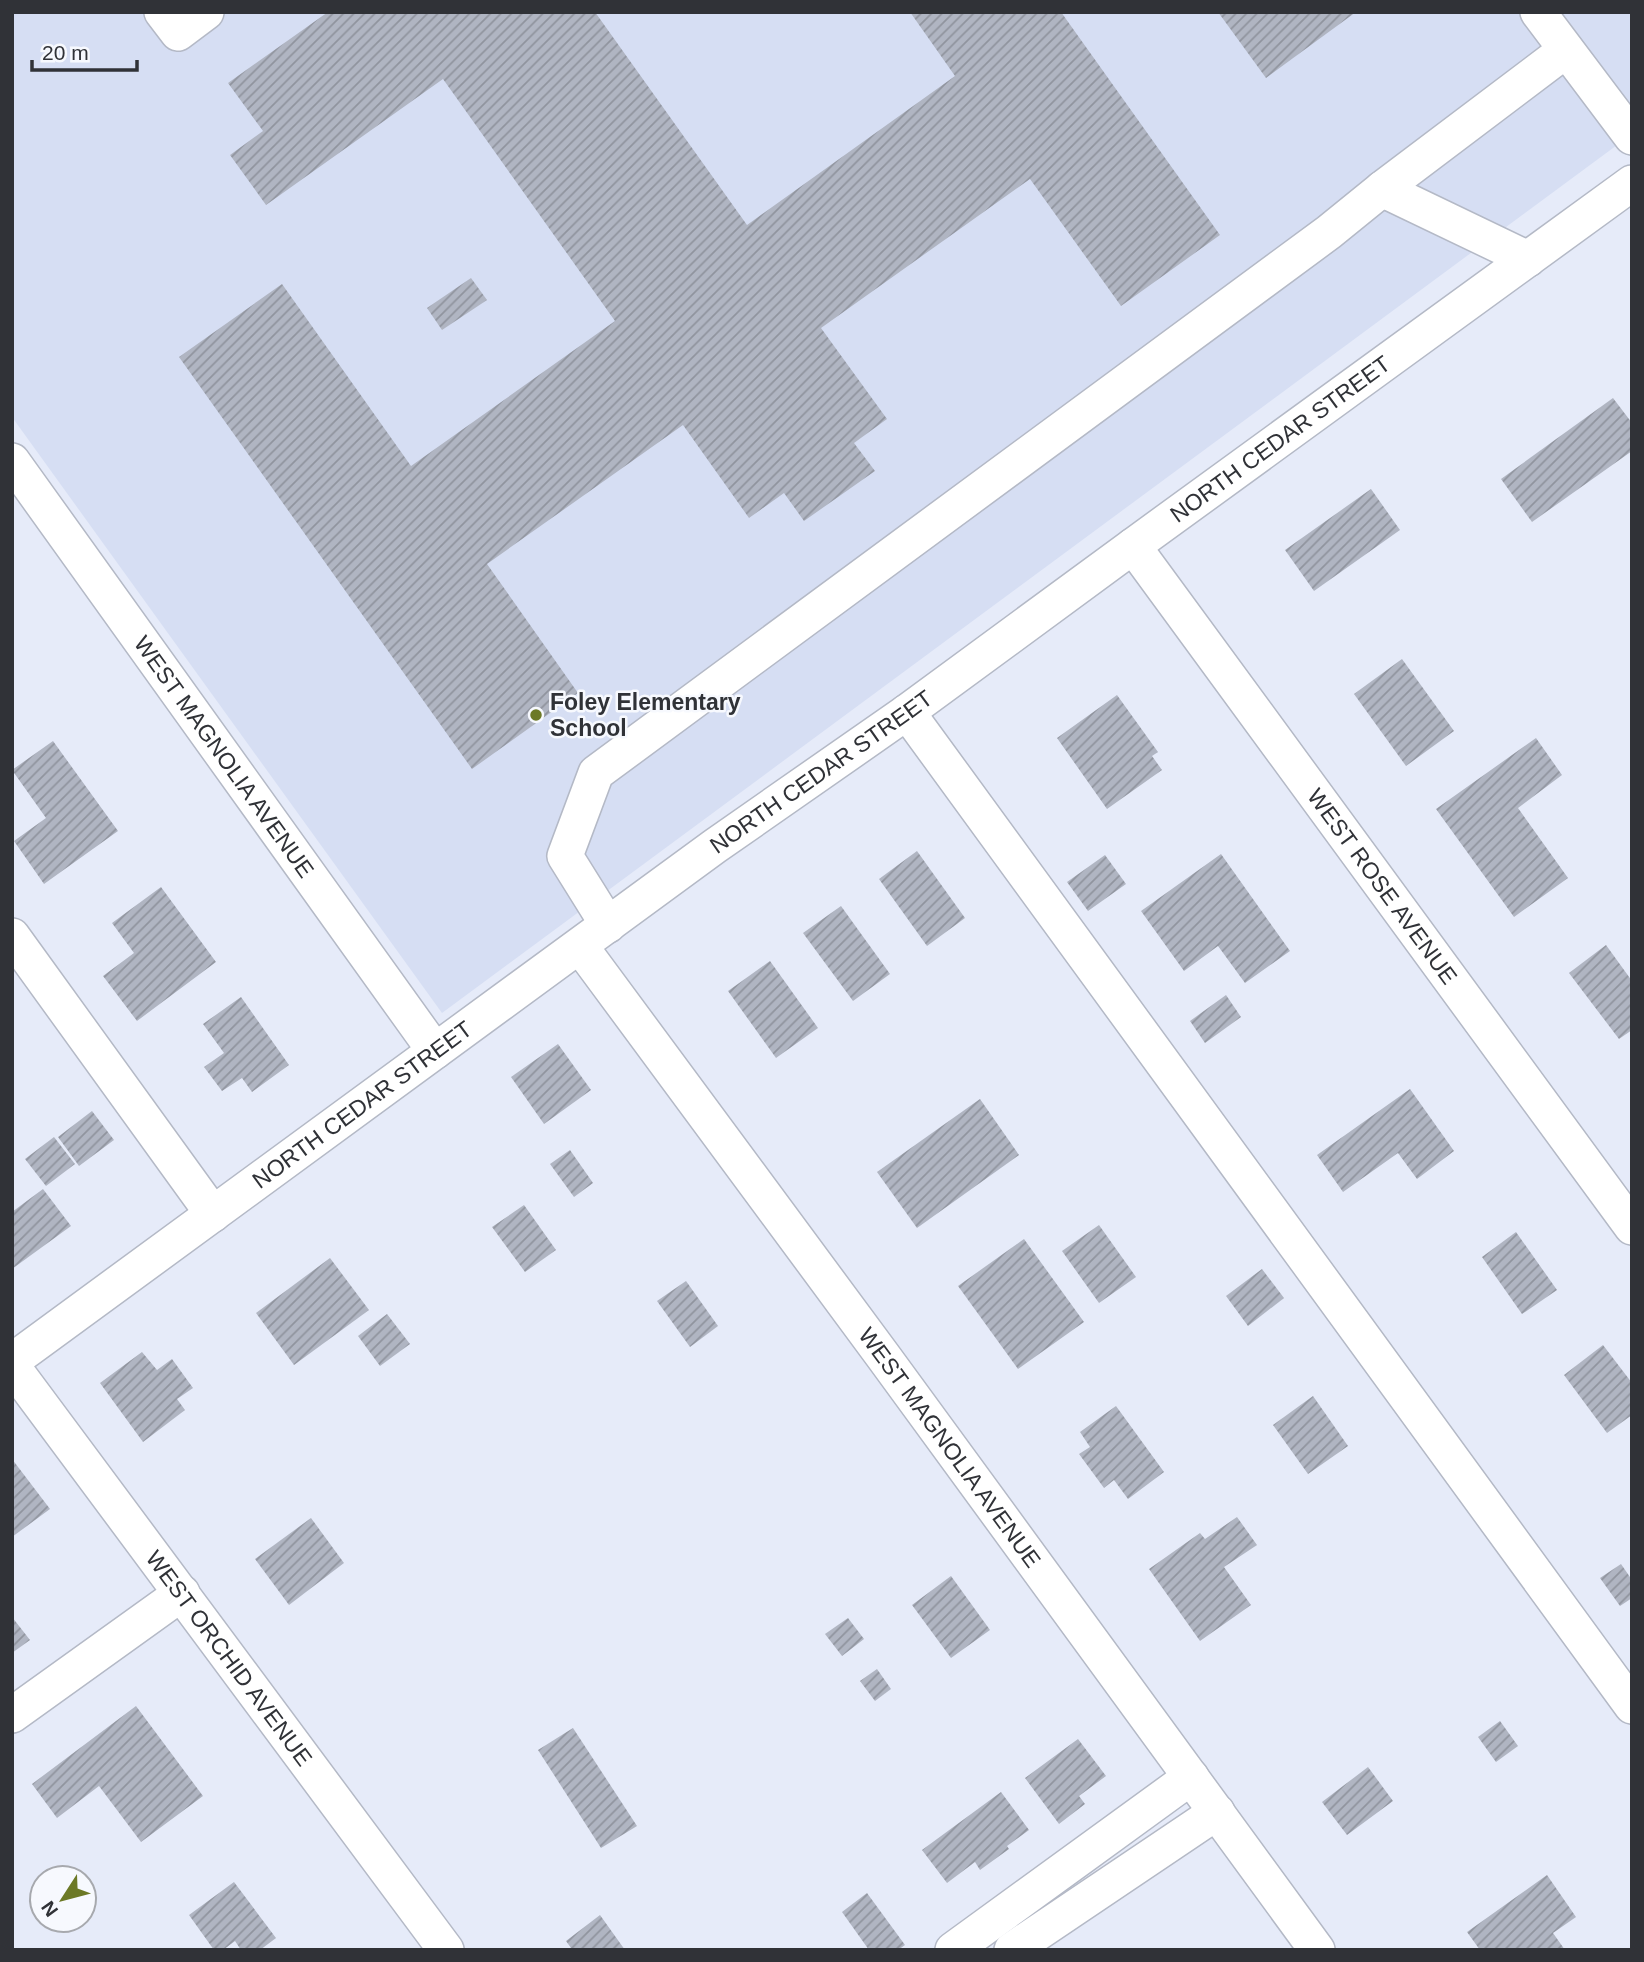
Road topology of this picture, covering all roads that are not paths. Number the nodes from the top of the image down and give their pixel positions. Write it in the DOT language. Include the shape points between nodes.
graph roads {
  1 [pos="162,12"];
  2 [pos="206,12"];
  3 [pos="1538,12"];
  4 [pos="1566,50"];
  5 [pos="1632,137"];
  6 [pos="1632,183"];
  7 [pos="1382,189"];
  8 [pos="1528,259"];
  9 [pos="12,461"];
  10 [pos="1133,546"];
  11 [pos="907,712"];
  12 [pos="608,925"];
  13 [pos="12,936"];
  14 [pos="580,946"];
  15 [pos="435,1051"];
  16 [pos="213,1214"];
  17 [pos="1632,1227"];
  18 [pos="12,1364"];
  19 [pos="182,1593"];
  20 [pos="1632,1706"];
  21 [pos="12,1715"];
  22 [pos="1191,1777"];
  23 [pos="1217,1812"];
  24 [pos="446,1950"];
  25 [pos="953,1950"];
  26 [pos="1012,1950"];
  27 [pos="1317,1950"];
  1 -- 2 [label="street" via="178,33"];
  3 -- 4 [label="street"];
  4 -- 5 [label="street"];
  4 -- 7 [label="street"];
  6 -- 8 [label="street, NORTH CEDAR STREET"];
  7 -- 8 [label="street"];
  7 -- 12 [label="street" via="596,773 565,856"];
  8 -- 10 [label="street, NORTH CEDAR STREET"];
  9 -- 15 [label="street, WEST MAGNOLIA AVENUE"];
  10 -- 11 [label="street, NORTH CEDAR STREET"];
  10 -- 17 [label="street, WEST ROSE AVENUE"];
  11 -- 12 [label="street, NORTH CEDAR STREET"];
  11 -- 20 [label="street"];
  12 -- 14 [label="street, NORTH CEDAR STREET"];
  13 -- 16 [label="street"];
  14 -- 15 [label="street, NORTH CEDAR STREET"];
  14 -- 22 [label="street, WEST MAGNOLIA AVENUE"];
  15 -- 16 [label="street, NORTH CEDAR STREET"];
  16 -- 18 [label="street, NORTH CEDAR STREET"];
  18 -- 19 [label="street, WEST ORCHID AVENUE"];
  19 -- 21 [label="street"];
  19 -- 24 [label="street, WEST ORCHID AVENUE"];
  22 -- 23 [label="street, WEST MAGNOLIA AVENUE"];
  22 -- 25 [label="street"];
  23 -- 26 [label="street"];
  23 -- 27 [label="street, WEST MAGNOLIA AVENUE"];
}
